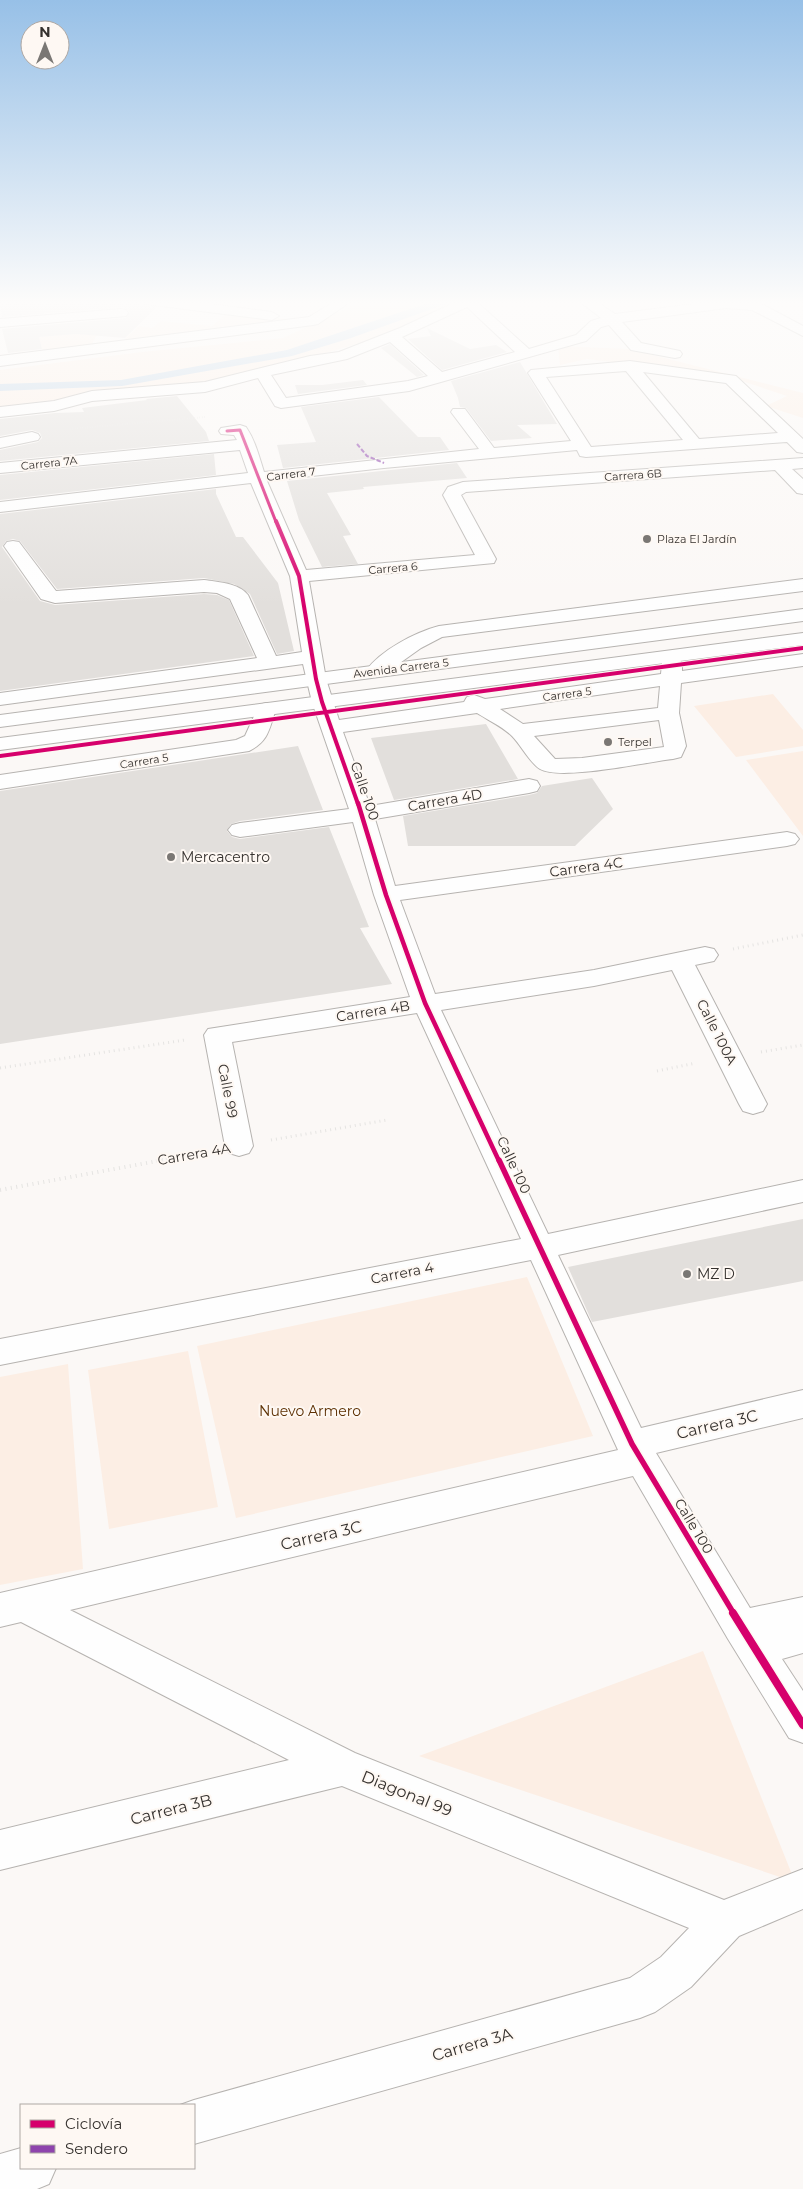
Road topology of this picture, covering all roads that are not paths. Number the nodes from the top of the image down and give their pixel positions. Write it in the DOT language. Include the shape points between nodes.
graph roads {
  1 [pos="69,402"];
  2 [pos="555,402"];
  3 [pos="660,402"];
  4 [pos="756,402"];
  5 [pos="0,412"];
  6 [pos="459,412"];
  7 [pos="227,430"];
  8 [pos="32,437"];
  9 [pos="0,443"];
  10 [pos="797,443"];
  11 [pos="247,444"];
  12 [pos="695,444"];
  13 [pos="584,448"];
  14 [pos="489,452"];
  15 [pos="62,462"];
  16 [pos="803,463"];
  17 [pos="779,465"];
  18 [pos="0,468"];
  19 [pos="258,478"];
  20 [pos="803,489"];
  21 [pos="72,499"];
  22 [pos="0,507"];
  23 [pos="13,546"];
  24 [pos="487,559"];
  25 [pos="299,576"];
  26 [pos="803,585"];
  27 [pos="803,615"];
  28 [pos="803,639"];
  29 [pos="776,643"];
  30 [pos="672,656"];
  31 [pos="269,663"];
  32 [pos="799,666"];
  33 [pos="376,671"];
  34 [pos="670,680"];
  35 [pos="444,686"];
  36 [pos="320,691"];
  37 [pos="0,699"];
  38 [pos="484,706"];
  39 [pos="266,710"];
  40 [pos="668,713"];
  41 [pos="0,721"];
  42 [pos="519,732"];
  43 [pos="0,744"];
  44 [pos="6,778"];
  45 [pos="528,786"];
  46 [pos="362,814"];
  47 [pos="240,830"];
  48 [pos="787,839"];
  49 [pos="386,895"];
  50 [pos="705,955"];
  51 [pos="680,961"];
  52 [pos="425,1004"];
  53 [pos="217,1035"];
  54 [pos="752,1104"];
  55 [pos="239,1146"];
  56 [pos="803,1191"];
  57 [pos="540,1246"];
  58 [pos="0,1352"];
  59 [pos="803,1404"];
  60 [pos="637,1452"];
  61 [pos="12,1608"];
  62 [pos="803,1614"];
  63 [pos="803,1636"];
  64 [pos="748,1638"];
  65 [pos="803,1725"];
  66 [pos="342,1767"];
  67 [pos="0,1850"];
  68 [pos="803,1889"];
  69 [pos="724,1921"];
  70 [pos="195,2122"];
  71 [pos="29,2169"];
  72 [pos="0,2177"];
  1 -- 5 [label="street"];
  2 -- 13 [label="street"];
  3 -- 12 [label="street"];
  4 -- 10 [label="street"];
  6 -- 14 [label="street"];
  7 -- 11 [label="street" via="240,430"];
  8 -- 9 [label="street"];
  10 -- 12 [label="street, Carrera 7"];
  11 -- 15 [label="street, Carrera 7A"];
  11 -- 19 [label="street, Calle 100"];
  12 -- 13 [label="street, Carrera 7"];
  13 -- 14 [label="street, Carrera 7"];
  14 -- 19 [label="street, Carrera 7"];
  15 -- 18 [label="street, Carrera 7A"];
  15 -- 21 [label="street"];
  16 -- 17 [label="street, Carrera 6B"];
  17 -- 20 [label="street"];
  17 -- 24 [label="street, Carrera 6B" via="463,487 452,495"];
  19 -- 21 [label="street, Carrera 7"];
  19 -- 25 [label="street, Calle 100"];
  21 -- 22 [label="street, Carrera 7"];
  23 -- 31 [label="street" via="48,594 55,597 204,586 238,595"];
  24 -- 25 [label="street, Carrera 6"];
  25 -- 36 [label="street, Calle 100"];
  26 -- 33 [label="street" via="439,632 401,651"];
  27 -- 33 [label="street, Avenida Carrera 5"];
  28 -- 29 [label="street, Avenida Carrera 5"];
  29 -- 30 [label="street, Avenida Carrera 5"];
  29 -- 32 [label="street"];
  30 -- 34 [label="street"];
  30 -- 35 [label="street, Avenida Carrera 5"];
  31 -- 36 [label="street"];
  31 -- 37 [label="street"];
  32 -- 34 [label="street, Carrera 5"];
  33 -- 36 [label="street, Avenida Carrera 5"];
  34 -- 38 [label="street, Carrera 5"];
  34 -- 40 [label="street"];
  35 -- 36 [label="street, Avenida Carrera 5"];
  35 -- 38 [label="street"];
  36 -- 38 [label="street, Carrera 5"];
  36 -- 39 [label="street, Avenida Carrera 5"];
  36 -- 41 [label="street, Avenida Carrera 5"];
  36 -- 46 [label="street, Calle 100"];
  38 -- 42 [label="street"];
  39 -- 43 [label="street, Avenida Carrera 5"];
  39 -- 44 [label="street, Carrera 5" via="254,740 241,746"];
  40 -- 42 [label="street"];
  40 -- 42 [label="street" via="675,746 673,752 582,765 560,767 547,764"];
  45 -- 46 [label="street, Carrera 4D"];
  46 -- 47 [label="street, Carrera 4D"];
  46 -- 49 [label="street, Calle 100"];
  48 -- 49 [label="street, Carrera 4C"];
  49 -- 52 [label="street, Calle 100"];
  50 -- 51 [label="street, Carrera 4B"];
  51 -- 52 [label="street, Carrera 4B"];
  51 -- 54 [label="street, Calle 100A"];
  52 -- 53 [label="street, Carrera 4B"];
  52 -- 57 [label="street, Calle 100"];
  53 -- 55 [label="street, Calle 99"];
  56 -- 57 [label="street, Carrera 4"];
  57 -- 58 [label="street, Carrera 4"];
  57 -- 60 [label="street, Calle 100"];
  59 -- 60 [label="street, Carrera 3C"];
  60 -- 61 [label="street, Carrera 3C"];
  60 -- 64 [label="street, Calle 100"];
  61 -- 66 [label="street, Diagonal 99"];
  62 -- 64 [label="street"];
  63 -- 64 [label="street"];
  64 -- 65 [label="street, Calle 100"];
  66 -- 67 [label="street, Carrera 3B"];
  66 -- 69 [label="street, Diagonal 99"];
  68 -- 69 [label="street"];
  69 -- 70 [label="street, Carrera 3A" via="676,1972 640,1997"];
  71 -- 72 [label="street"];
}
